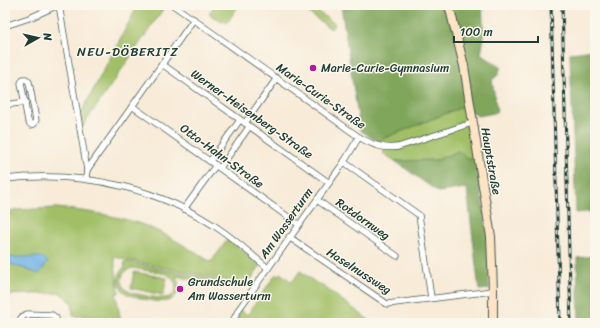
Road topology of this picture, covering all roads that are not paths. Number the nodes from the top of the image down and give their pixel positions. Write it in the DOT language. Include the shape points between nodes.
graph roads {
  1 [pos="59,5"];
  2 [pos="173,5"];
  3 [pos="448,5"];
  4 [pos="194,19"];
  5 [pos="5,26"];
  6 [pos="162,64"];
  7 [pos="277,78"];
  8 [pos="32,101"];
  9 [pos="24,102"];
  10 [pos="5,105"];
  11 [pos="132,106"];
  12 [pos="245,123"];
  13 [pos="472,123"];
  14 [pos="359,137"];
  15 [pos="344,162"];
  16 [pos="215,165"];
  17 [pos="87,170"];
  18 [pos="86,178"];
  19 [pos="5,179"];
  20 [pos="328,182"];
  21 [pos="317,200"];
  22 [pos="184,209"];
  23 [pos="298,224"];
  24 [pos="289,238"];
  25 [pos="397,256"];
  26 [pos="268,268"];
  27 [pos="493,291"];
  28 [pos="431,298"];
  29 [pos="21,323"];
  30 [pos="56,323"];
  31 [pos="232,323"];
  32 [pos="493,323"];
  1 -- 5 [label="street"];
  1 -- 17 [label="street"];
  2 -- 4 [label="street, Marie-Curie-Straße"];
  3 -- 13 [label="street, Hauptstraße" via="464,66"];
  4 -- 6 [label="street"];
  4 -- 7 [label="street, Marie-Curie-Straße"];
  6 -- 11 [label="street"];
  6 -- 12 [label="street, Werner-Heisenberg-Straße"];
  7 -- 12 [label="street"];
  7 -- 14 [label="street, Marie-Curie-Straße"];
  8 -- 9 [label="street"];
  8 -- 9 [label="street" via="28,80 23,80 21,83"];
  8 -- 9 [label="street" via="36,120 31,125"];
  9 -- 10 [label="street"];
  11 -- 16 [label="street, Otto-Hahn-Straße"];
  11 -- 17 [label="street"];
  12 -- 16 [label="street"];
  12 -- 16 [label="street"];
  12 -- 20 [label="street, Werner-Heisenberg-Straße"];
  13 -- 14 [label="street, Marie-Curie-Straße" via="390,148 374,145"];
  13 -- 27 [label="street, Hauptstraße" via="491,236"];
  14 -- 15 [label="street, Am Wasserturm"];
  15 -- 20 [label="street, Am Wasserturm"];
  15 -- 28 [label="street" via="419,215"];
  16 -- 22 [label="street"];
  16 -- 23 [label="street, Otto-Hahn-Straße"];
  17 -- 18 [label="street"];
  18 -- 19 [label="street"];
  18 -- 22 [label="street" via="137,190"];
  20 -- 21 [label="street, Am Wasserturm"];
  21 -- 23 [label="street, Am Wasserturm"];
  21 -- 25 [label="street, Rotdornweg"];
  22 -- 26 [label="street" via="225,233"];
  23 -- 24 [label="street, Am Wasserturm"];
  24 -- 26 [label="street, Am Wasserturm"];
  24 -- 28 [label="street, Haselnussweg" via="384,302 390,304"];
  26 -- 31 [label="street, Am Wasserturm"];
  27 -- 28 [label="street, Haselnussweg"];
  27 -- 32 [label="street, Hauptstraße"];
  29 -- 30 [label="street" via="21,318 27,314 52,315 56,318"];
}
